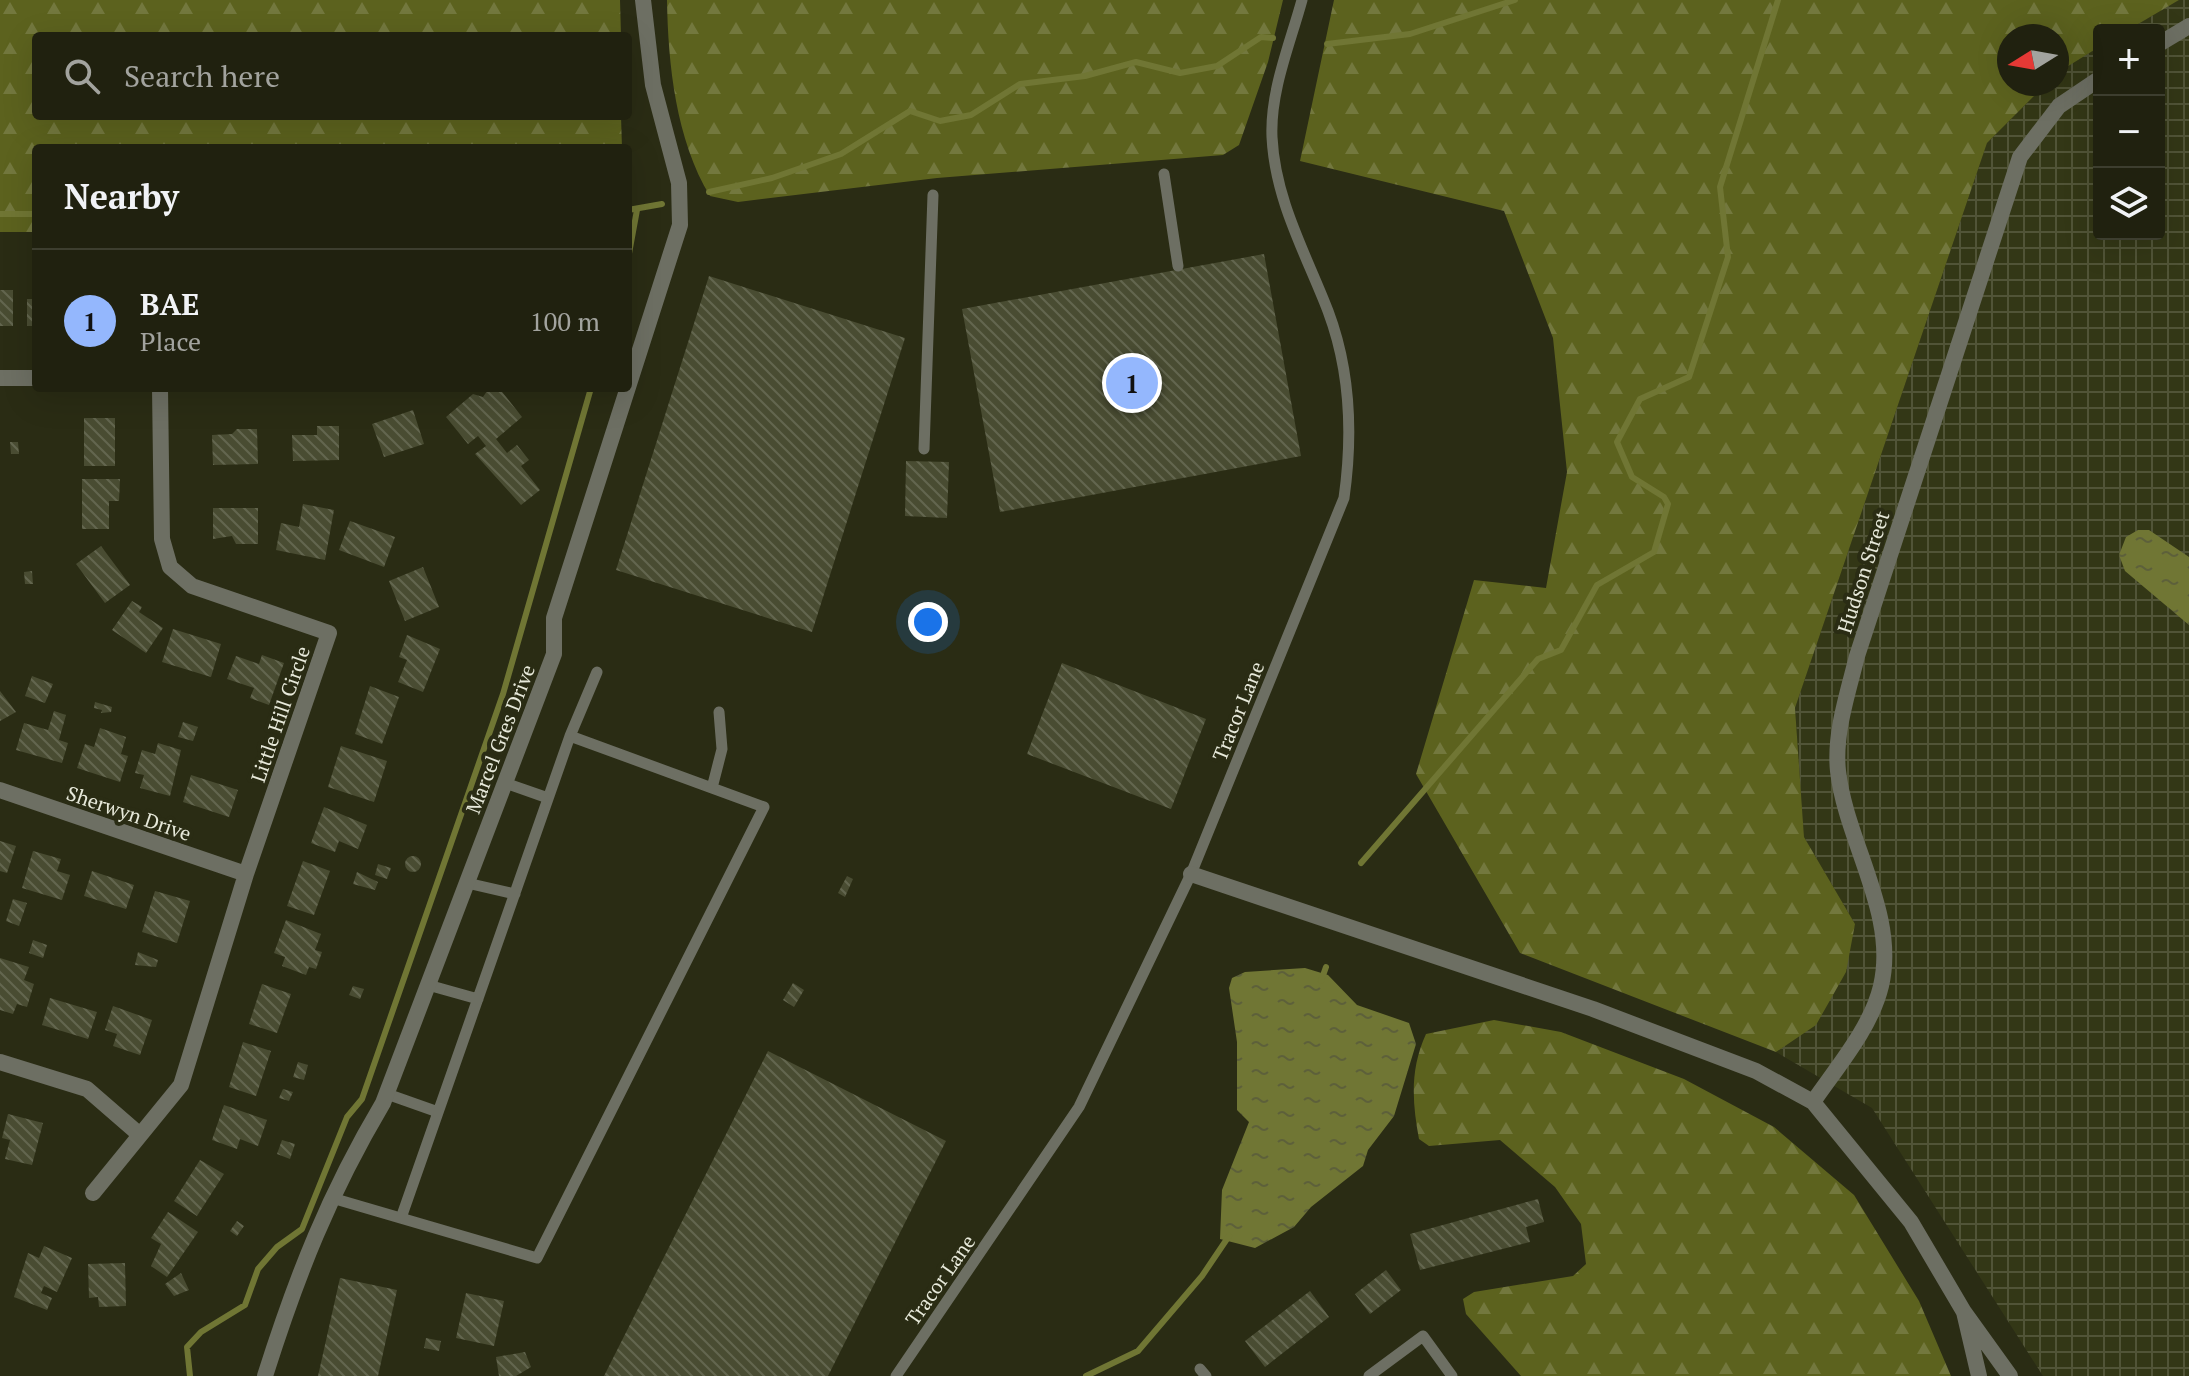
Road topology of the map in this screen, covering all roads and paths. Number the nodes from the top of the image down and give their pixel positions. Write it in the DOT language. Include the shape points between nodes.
graph roads {
  1 [pos="643,0"];
  2 [pos="1302,0"];
  3 [pos="2189,26"];
  4 [pos="2165,40"];
  5 [pos="2093,83"];
  6 [pos="1164,174"];
  7 [pos="933,195"];
  8 [pos="1178,266"];
  9 [pos="632,375"];
  10 [pos="0,378"];
  11 [pos="32,378"];
  12 [pos="160,392"];
  13 [pos="626,392"];
  14 [pos="924,449"];
  15 [pos="597,672"];
  16 [pos="719,712"];
  17 [pos="570,736"];
  18 [pos="505,783"];
  19 [pos="712,788"];
  20 [pos="0,790"];
  21 [pos="548,798"];
  22 [pos="246,874"];
  23 [pos="1191,874"];
  24 [pos="467,883"];
  25 [pos="515,894"];
  26 [pos="428,985"];
  27 [pos="478,999"];
  28 [pos="0,1062"];
  29 [pos="387,1094"];
  30 [pos="1813,1102"];
  31 [pos="438,1112"];
  32 [pos="140,1135"];
  33 [pos="93,1193"];
  34 [pos="332,1198"];
  35 [pos="401,1218"];
  36 [pos="1964,1312"];
  37 [pos="265,1376"];
  38 [pos="896,1376"];
  39 [pos="1369,1376"];
  40 [pos="1452,1376"];
  41 [pos="1979,1376"];
  42 [pos="2010,1376"];
  1 -- 9 [label="street, Marcel Gres Drive" via="653,85 679,183 680,225"];
  2 -- 23 [label="lane, Tracor Lane" via="1276,91 1272,136 1286,212 1342,357 1350,419 1348,469 1337,518"];
  3 -- 4 [label="street"];
  5 -- 30 [label="street, Hudson Street" via="2059,106 2037,130 2014,171 1857,656 1839,731 1837,769 1885,946 1881,986 1862,1031"];
  6 -- 8 [label="lane"];
  7 -- 14 [label="lane"];
  10 -- 11 [label="street"];
  12 -- 22 [label="street, Little Hill Circle" via="162,539 170,567 192,586 329,633"];
  13 -- 18 [label="street, Marcel Gres Drive" via="554,618 554,654"];
  15 -- 17 [label="lane"];
  16 -- 19 [label="lane" via="722,749"];
  17 -- 19 [label="lane"];
  17 -- 21 [label="lane"];
  18 -- 21 [label="lane"];
  18 -- 24 [label="street, Marcel Gres Drive"];
  19 -- 35 [label="lane" via="764,807 537,1258"];
  20 -- 22 [label="street, Sherwyn Drive"];
  21 -- 25 [label="lane"];
  22 -- 32 [label="street, Little Hill Circle" via="181,1085"];
  23 -- 30 [label="street" via="1593,1009 1756,1071"];
  23 -- 38 [label="lane, Tracor Lane" via="1079,1107"];
  24 -- 25 [label="lane"];
  24 -- 26 [label="street, Marcel Gres Drive"];
  25 -- 27 [label="lane"];
  26 -- 27 [label="lane"];
  26 -- 29 [label="street, Marcel Gres Drive"];
  27 -- 31 [label="lane"];
  28 -- 32 [label="street" via="87,1089"];
  29 -- 31 [label="lane"];
  29 -- 34 [label="street, Marcel Gres Drive"];
  30 -- 36 [label="street" via="1911,1222"];
  31 -- 35 [label="lane"];
  32 -- 33 [label="street, Little Hill Circle"];
  34 -- 35 [label="lane"];
  34 -- 37 [label="street, Marcel Gres Drive" via="297,1277"];
  36 -- 41 [label="street"];
  36 -- 42 [label="street"];
  39 -- 40 [label="lane" via="1423,1336"];
}
